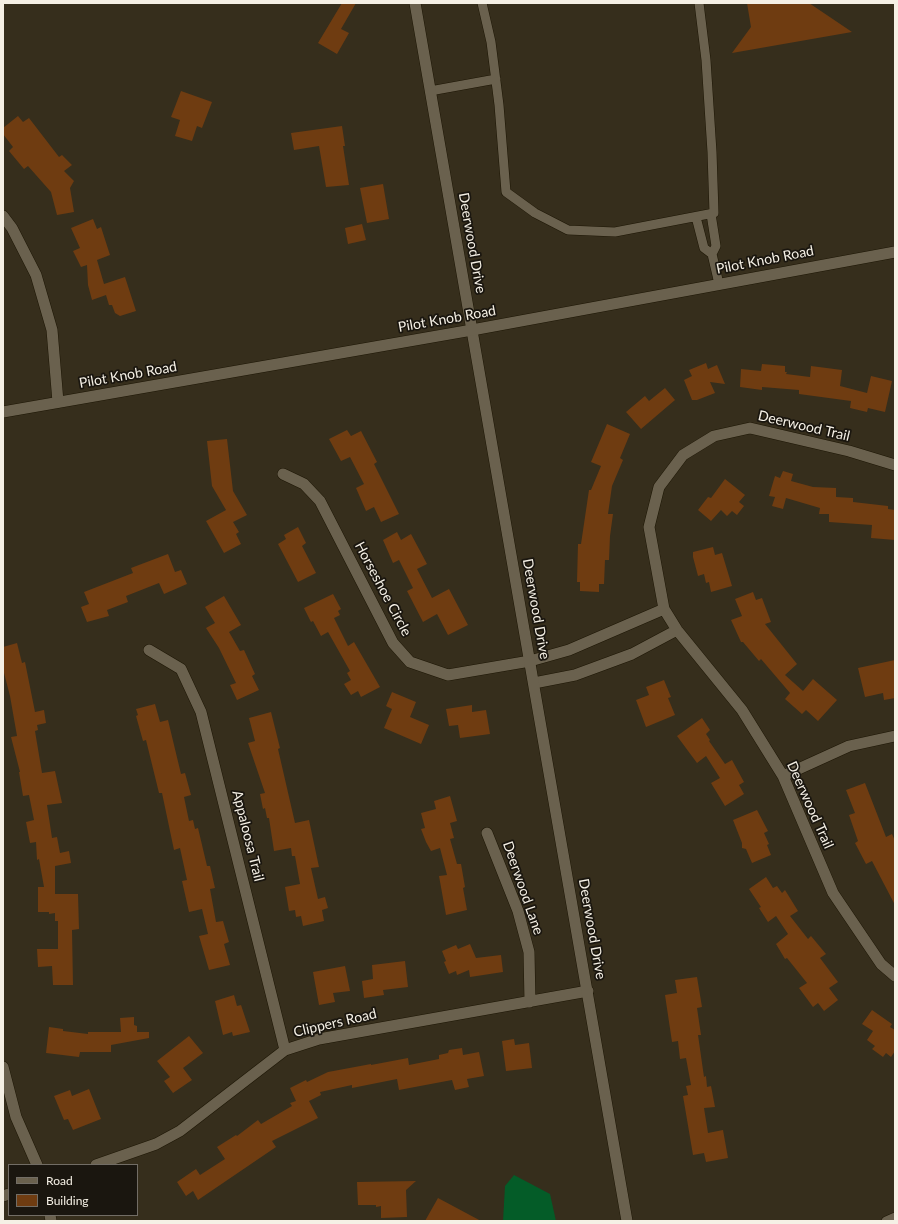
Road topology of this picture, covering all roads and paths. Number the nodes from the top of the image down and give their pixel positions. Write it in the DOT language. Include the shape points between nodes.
graph roads {
  1 [pos="415,3"];
  2 [pos="482,3"];
  3 [pos="699,3"];
  4 [pos="496,79"];
  5 [pos="430,91"];
  6 [pos="711,214"];
  7 [pos="3,216"];
  8 [pos="696,217"];
  9 [pos="895,252"];
  10 [pos="712,254"];
  11 [pos="719,284"];
  12 [pos="472,330"];
  13 [pos="58,402"];
  14 [pos="3,412"];
  15 [pos="895,465"];
  16 [pos="283,474"];
  17 [pos="664,609"];
  18 [pos="677,630"];
  19 [pos="149,650"];
  20 [pos="530,661"];
  21 [pos="534,683"];
  22 [pos="895,736"];
  23 [pos="784,776"];
  24 [pos="487,833"];
  25 [pos="895,976"];
  26 [pos="588,991"];
  27 [pos="530,1002"];
  28 [pos="285,1050"];
  29 [pos="3,1067"];
  30 [pos="36,1164"];
  31 [pos="99,1164"];
  32 [pos="895,1217"];
  33 [pos="627,1221"];
  34 [pos="886,1221"];
  1 -- 5 [label="street, Deerwood Drive"];
  2 -- 4 [label="lane" via="492,42"];
  3 -- 6 [label="lane" via="706,60 712,152 714,213"];
  4 -- 5 [label="lane"];
  4 -- 8 [label="lane" via="506,192 535,213 568,230 615,232"];
  5 -- 12 [label="street, Deerwood Drive"];
  6 -- 8 [label="lane"];
  6 -- 10 [label="lane" via="716,246"];
  7 -- 13 [label="street" via="36,275 52,330"];
  8 -- 10 [label="lane" via="704,248"];
  9 -- 11 [label="street, Pilot Knob Road"];
  10 -- 11 [label="lane"];
  11 -- 12 [label="street, Pilot Knob Road"];
  12 -- 13 [label="street, Pilot Knob Road"];
  12 -- 20 [label="street, Deerwood Drive"];
  13 -- 14 [label="street, Pilot Knob Road"];
  15 -- 17 [label="street, Deerwood Trail" via="849,451 750,428 714,436 683,454 659,487 649,527"];
  16 -- 20 [label="street, Horseshoe Circle" via="304,484 320,501 393,643 410,662 448,675"];
  17 -- 18 [label="street, Deerwood Trail"];
  17 -- 20 [label="street" via="569,650"];
  18 -- 21 [label="street" via="632,654 575,675"];
  18 -- 23 [label="street, Deerwood Trail" via="742,710"];
  19 -- 28 [label="street, Appaloosa Trail" via="181,669 201,712"];
  20 -- 21 [label="street, Deerwood Drive"];
  21 -- 26 [label="street, Deerwood Drive"];
  22 -- 23 [label="street" via="849,746"];
  23 -- 25 [label="street, Deerwood Trail" via="833,893 881,964"];
  24 -- 27 [label="street, Deerwood Lane" via="518,911 529,952"];
  26 -- 27 [label="street, Clippers Road"];
  26 -- 33 [label="street, Deerwood Drive"];
  27 -- 28 [label="street, Clippers Road" via="319,1039"];
  28 -- 31 [label="street, Clippers Road" via="180,1131 156,1144"];
  29 -- 30 [label="street" via="16,1118"];
  32 -- 34 [label="lane"];
}
